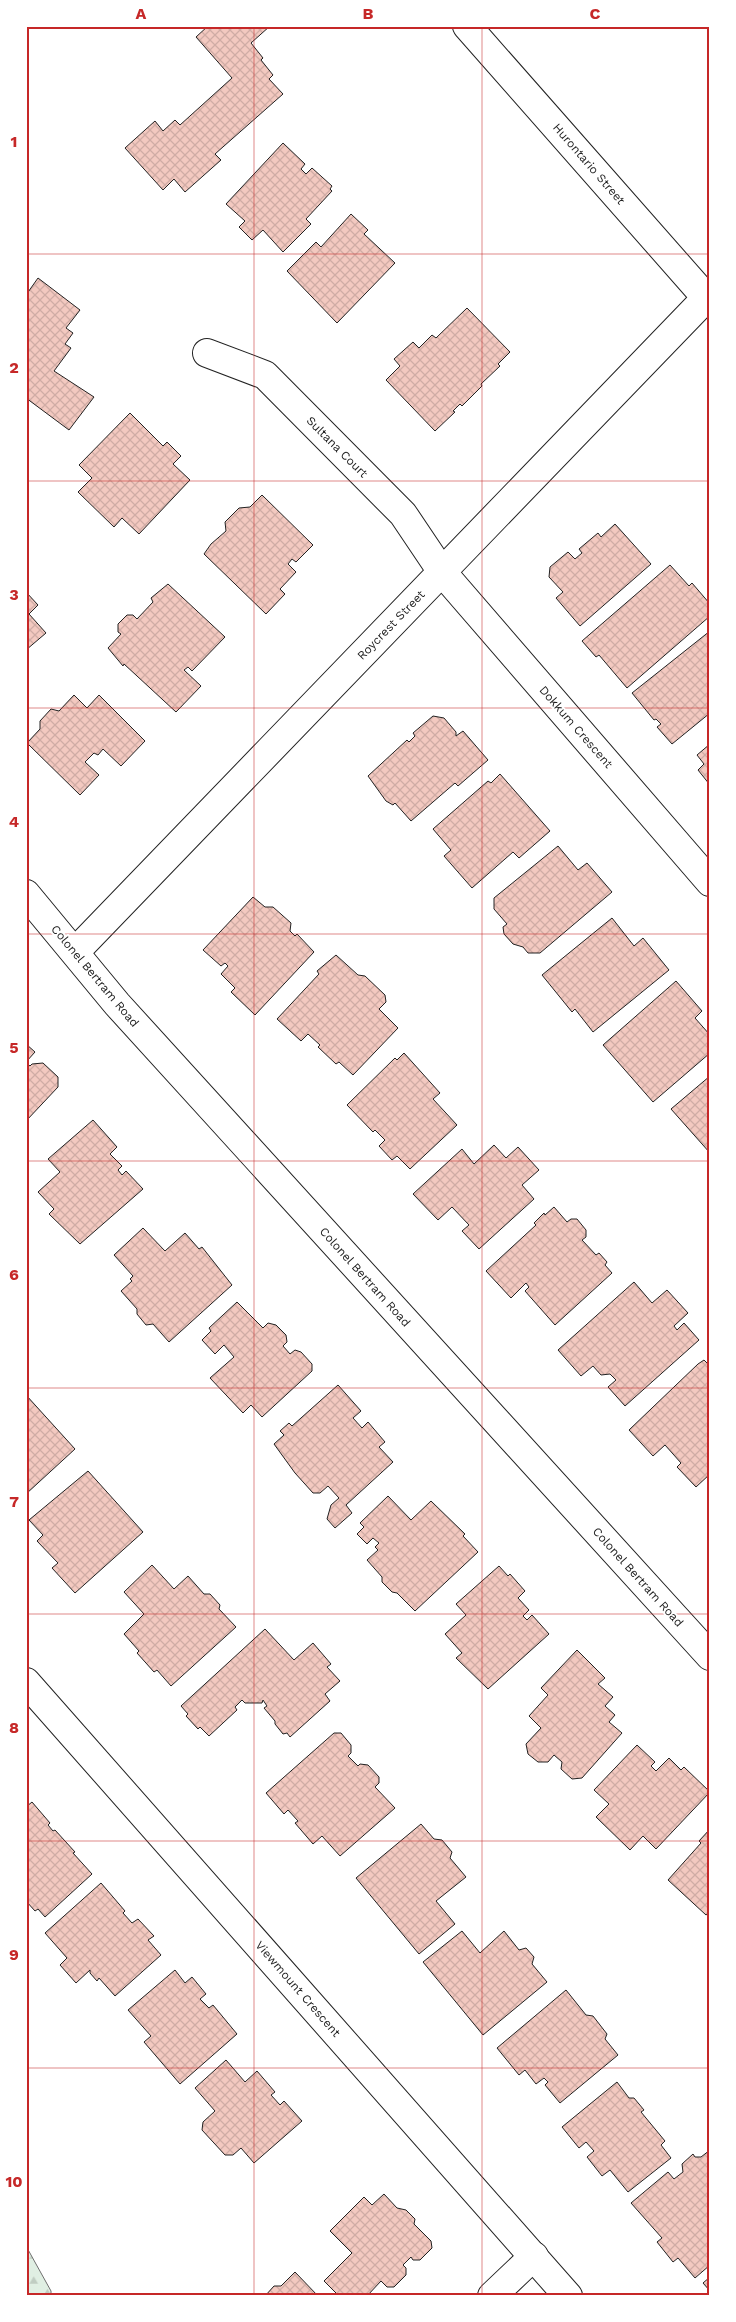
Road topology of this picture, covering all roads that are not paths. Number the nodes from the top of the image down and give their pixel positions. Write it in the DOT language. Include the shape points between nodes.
graph roads {
  1 [pos="467,26"];
  2 [pos="709,298"];
  3 [pos="207,353"];
  4 [pos="442,572"];
  5 [pos="710,882"];
  6 [pos="26,894"];
  7 [pos="75,952"];
  8 [pos="710,1656"];
  9 [pos="26,1682"];
  10 [pos="534,2256"];
  11 [pos="492,2296"];
  12 [pos="568,2296"];
  1 -- 2 [label="street, Hurontario Street"];
  2 -- 4 [label="street, Roycrest Street"];
  3 -- 4 [label="street, Sultana Court" via="265,375 403,514"];
  4 -- 5 [label="street, Dokkum Crescent"];
  4 -- 7 [label="street, Roycrest Street"];
  6 -- 7 [label="street, Colonel Bertram Road"];
  7 -- 8 [label="street, Colonel Bertram Road" via="124,1012"];
  9 -- 10 [label="street, Viewmount Crescent"];
  10 -- 11 [label="street"];
  10 -- 12 [label="street, Viewmount Crescent"];
}
